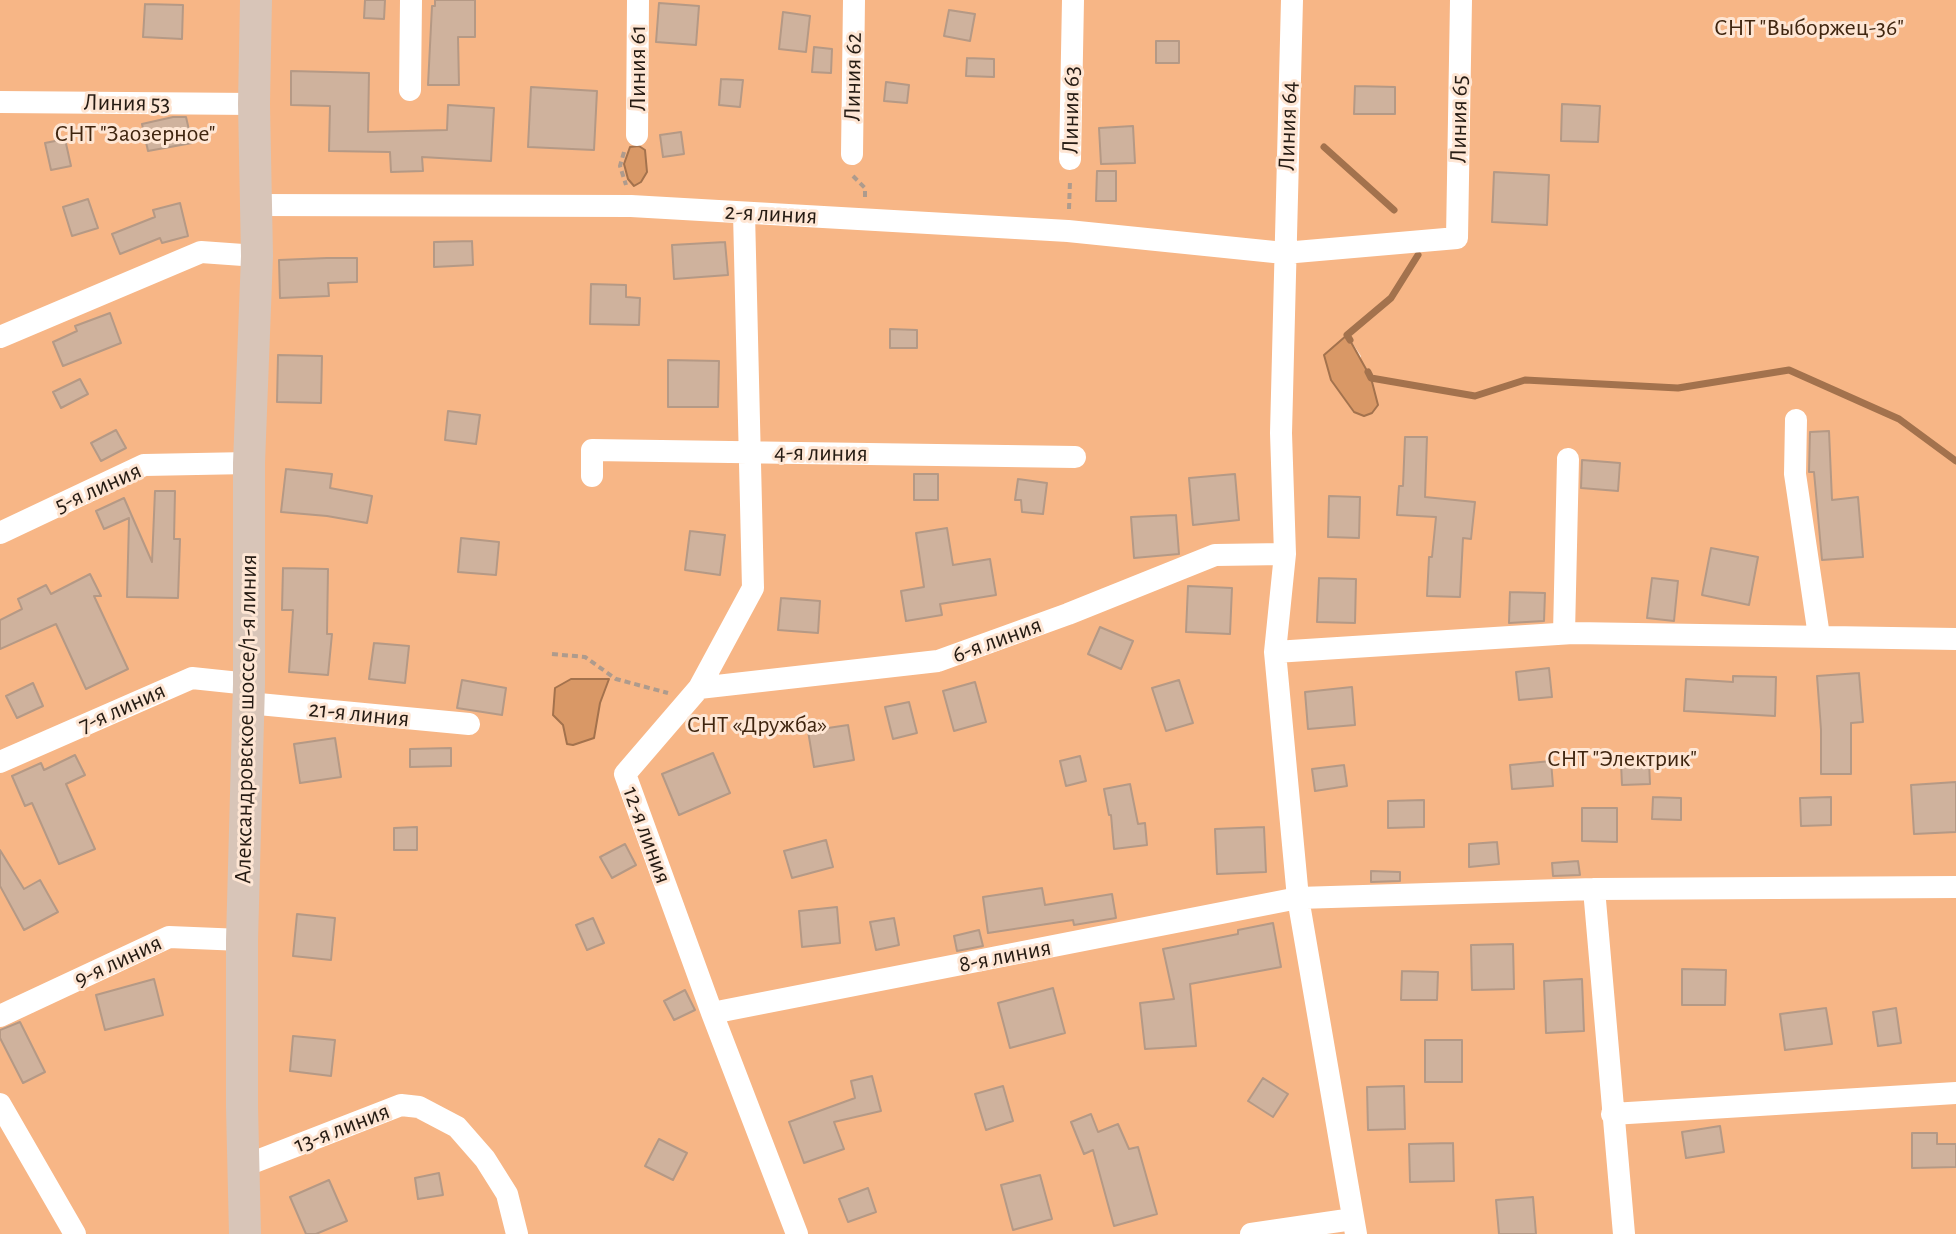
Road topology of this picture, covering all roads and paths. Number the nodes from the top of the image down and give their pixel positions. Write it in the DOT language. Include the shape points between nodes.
graph roads {
  1 [pos="256,0"];
  2 [pos="411,0"];
  3 [pos="638,0"];
  4 [pos="854,0"];
  5 [pos="1073,0"];
  6 [pos="1292,0"];
  7 [pos="1461,0"];
  8 [pos="410,90"];
  9 [pos="0,102"];
  10 [pos="254,104"];
  11 [pos="637,135"];
  12 [pos="852,154"];
  13 [pos="1070,159"];
  14 [pos="865,203"];
  15 [pos="256,205"];
  16 [pos="631,206"];
  17 [pos="744,213"];
  18 [pos="1068,220"];
  19 [pos="1457,238"];
  20 [pos="1284,253"];
  21 [pos="257,256"];
  22 [pos="1,336"];
  23 [pos="1796,420"];
  24 [pos="749,452"];
  25 [pos="1075,457"];
  26 [pos="1568,459"];
  27 [pos="249,463"];
  28 [pos="592,476"];
  29 [pos="0,533"];
  30 [pos="1285,554"];
  31 [pos="1564,633"];
  32 [pos="1819,636"];
  33 [pos="1956,639"];
  34 [pos="1275,652"];
  35 [pos="552,654"];
  36 [pos="694,693"];
  37 [pos="249,694"];
  38 [pos="469,724"];
  39 [pos="0,762"];
  40 [pos="1956,887"];
  41 [pos="1594,889"];
  42 [pos="1298,898"];
  43 [pos="242,940"];
  44 [pos="712,1013"];
  45 [pos="0,1016"];
  46 [pos="1956,1093"];
  47 [pos="0,1104"];
  48 [pos="1612,1114"];
  49 [pos="244,1166"];
  50 [pos="1354,1226"];
  51 [pos="75,1234"];
  52 [pos="245,1234"];
  53 [pos="517,1234"];
  54 [pos="797,1234"];
  55 [pos="1251,1234"];
  56 [pos="1624,1234"];
  1 -- 10 [label="street, Александровское шоссе/1-я линия"];
  2 -- 8 [label="street"];
  3 -- 11 [label="street, Линия 61"];
  4 -- 12 [label="street, Линия 62"];
  5 -- 13 [label="street, Линия 63"];
  6 -- 20 [label="street, Линия 64"];
  7 -- 19 [label="street, Линия 65"];
  9 -- 10 [label="street, Линия 53"];
  10 -- 15 [label="street, Александровское шоссе/1-я линия"];
  11 -- 16 [label="path" via="628,142 620,166"];
  12 -- 14 [label="path" via="851,172 865,188"];
  13 -- 18 [label="path, Линия 63"];
  15 -- 16 [label="street, 2-я линия"];
  15 -- 21 [label="street, Александровское шоссе/1-я линия"];
  16 -- 17 [label="street, 2-я линия"];
  17 -- 20 [label="street, 2-я линия" via="1068,231"];
  17 -- 24 [label="street, 12-я линия"];
  19 -- 20 [label="street, 2-я линия"];
  20 -- 30 [label="street, Линия 64"];
  21 -- 22 [label="street" via="201,252"];
  21 -- 27 [label="street, Александровское шоссе/1-я линия"];
  23 -- 32 [label="street" via="1795,474"];
  24 -- 25 [label="street, 4-я линия"];
  24 -- 28 [label="street, 4-я линия" via="592,450"];
  24 -- 36 [label="street, 12-я линия" via="753,588"];
  26 -- 31 [label="street"];
  27 -- 29 [label="street, 5-я линия" via="144,465"];
  27 -- 37 [label="street, Александровское шоссе/1-я линия"];
  30 -- 34 [label="street, Линия 64"];
  30 -- 36 [label="street, 6-я линия" via="1215,555 938,661"];
  31 -- 32 [label="street"];
  31 -- 34 [label="street"];
  32 -- 33 [label="street"];
  34 -- 42 [label="street, Линия 64"];
  35 -- 36 [label="path" via="585,657 616,679"];
  36 -- 44 [label="street, 12-я линия" via="625,774"];
  37 -- 38 [label="street, 21-я линия"];
  37 -- 39 [label="street, 7-я линия" via="192,678"];
  37 -- 43 [label="street, Александровское шоссе/1-я линия"];
  40 -- 41 [label="street, 8-я линия"];
  41 -- 42 [label="street, 8-я линия"];
  41 -- 48 [label="street"];
  42 -- 44 [label="street, 8-я линия"];
  42 -- 50 [label="street, Линия 64"];
  43 -- 45 [label="street, 9-я линия" via="169,937"];
  43 -- 49 [label="street, Александровское шоссе/1-я линия"];
  44 -- 54 [label="street, 12-я линия"];
  46 -- 48 [label="street"];
  47 -- 51 [label="street"];
  48 -- 56 [label="street"];
  49 -- 52 [label="street, Александровское шоссе/1-я линия"];
  49 -- 53 [label="street, 13-я линия" via="401,1105 419,1107 457,1127 485,1159 507,1194"];
  50 -- 55 [label="street"];
}
